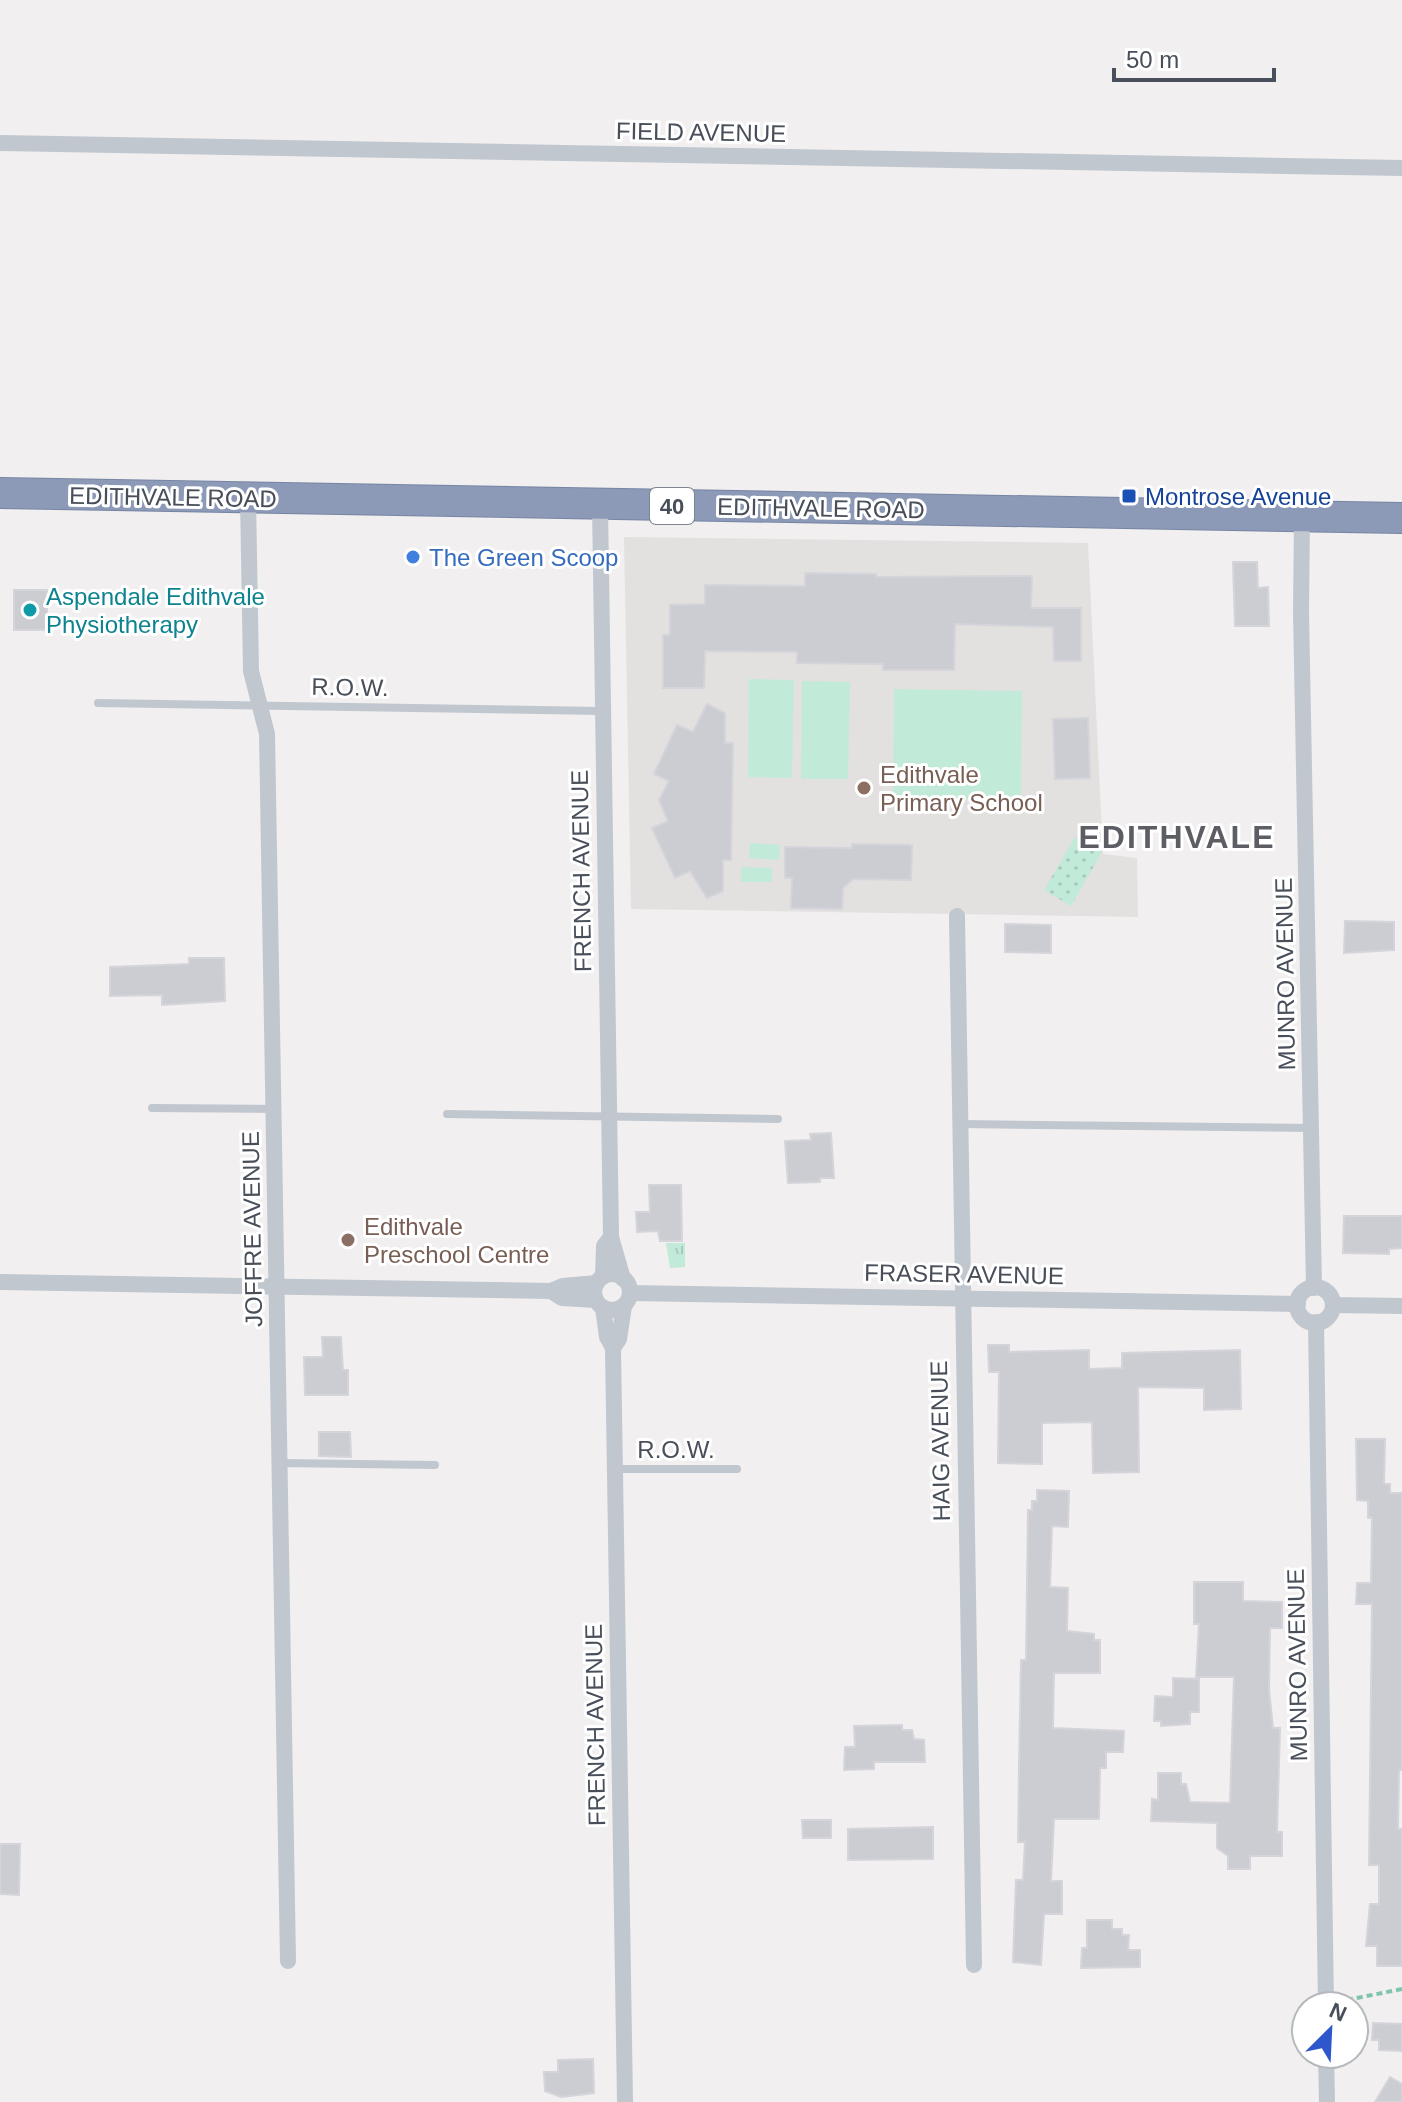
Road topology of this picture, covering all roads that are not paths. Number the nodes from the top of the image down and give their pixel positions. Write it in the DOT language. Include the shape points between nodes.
graph roads {
  1 [pos="0,143"];
  2 [pos="1402,168"];
  3 [pos="0,493"];
  4 [pos="248,498"];
  5 [pos="600,505"];
  6 [pos="1302,516"];
  7 [pos="1402,518"];
  8 [pos="98,703"];
  9 [pos="261,706"];
  10 [pos="602,711"];
  11 [pos="957,916"];
  12 [pos="152,1108"];
  13 [pos="274,1109"];
  14 [pos="447,1114"];
  15 [pos="609,1116"];
  16 [pos="778,1119"];
  17 [pos="961,1124"];
  18 [pos="1313,1128"];
  19 [pos="611,1237"];
  20 [pos="600,1280"];
  21 [pos="0,1282"];
  22 [pos="277,1287"];
  23 [pos="1314,1288"];
  24 [pos="551,1291"];
  25 [pos="626,1293"];
  26 [pos="962,1298"];
  27 [pos="599,1304"];
  28 [pos="1298,1304"];
  29 [pos="1333,1305"];
  30 [pos="1402,1306"];
  31 [pos="1316,1322"];
  32 [pos="613,1348"];
  33 [pos="279,1463"];
  34 [pos="435,1465"];
  35 [pos="615,1469"];
  36 [pos="737,1469"];
  37 [pos="288,1961"];
  38 [pos="974,1965"];
  39 [pos="1326,1990"];
  40 [pos="1326,2070"];
  41 [pos="625,2102"];
  42 [pos="1327,2102"];
  1 -- 2 [label="street, FIELD AVENUE"];
  3 -- 4 [label="highway, EDITHVALE ROAD / 40"];
  4 -- 5 [label="highway, EDITHVALE ROAD / 40"];
  4 -- 9 [label="street, JOFFRE AVENUE" via="250,666"];
  5 -- 6 [label="highway, EDITHVALE ROAD / 40"];
  5 -- 10 [label="street, FRENCH AVENUE"];
  6 -- 7 [label="highway, EDITHVALE ROAD / 40"];
  6 -- 18 [label="street, MUNRO AVENUE"];
  8 -- 9 [label="lane, R.O.W."];
  9 -- 10 [label="lane, R.O.W."];
  9 -- 13 [label="street, JOFFRE AVENUE" via="268,740"];
  10 -- 15 [label="street, FRENCH AVENUE"];
  11 -- 17 [label="street, HAIG AVENUE"];
  12 -- 13 [label="lane"];
  13 -- 22 [label="street, JOFFRE AVENUE"];
  14 -- 15 [label="lane"];
  15 -- 16 [label="lane"];
  15 -- 19 [label="street, FRENCH AVENUE"];
  17 -- 18 [label="lane"];
  17 -- 26 [label="street, HAIG AVENUE"];
  18 -- 23 [label="street, MUNRO AVENUE"];
  19 -- 20 [label="street, FRENCH AVENUE" via="604,1246"];
  19 -- 25 [label="street, FRENCH AVENUE"];
  20 -- 24 [label="street"];
  20 -- 25 [label="street" via="613,1275"];
  20 -- 27 [label="street, FRENCH AVENUE"];
  21 -- 22 [label="street"];
  22 -- 24 [label="street"];
  22 -- 33 [label="street, JOFFRE AVENUE"];
  23 -- 28 [label="street" via="1302,1293"];
  23 -- 29 [label="street" via="1327,1292"];
  24 -- 27 [label="street"];
  25 -- 26 [label="street, FRASER AVENUE"];
  25 -- 27 [label="street" via="616,1310"];
  25 -- 32 [label="street, FRENCH AVENUE"];
  26 -- 28 [label="street, FRASER AVENUE"];
  26 -- 38 [label="street, HAIG AVENUE"];
  27 -- 32 [label="street, FRENCH AVENUE"];
  28 -- 31 [label="street" via="1301,1316"];
  29 -- 30 [label="street"];
  29 -- 31 [label="street" via="1327,1319"];
  31 -- 39 [label="street, MUNRO AVENUE"];
  32 -- 35 [label="street, FRENCH AVENUE"];
  33 -- 34 [label="lane"];
  33 -- 37 [label="street, JOFFRE AVENUE"];
  35 -- 36 [label="lane, R.O.W."];
  35 -- 41 [label="street, FRENCH AVENUE"];
  40 -- 42 [label="street"];
}
